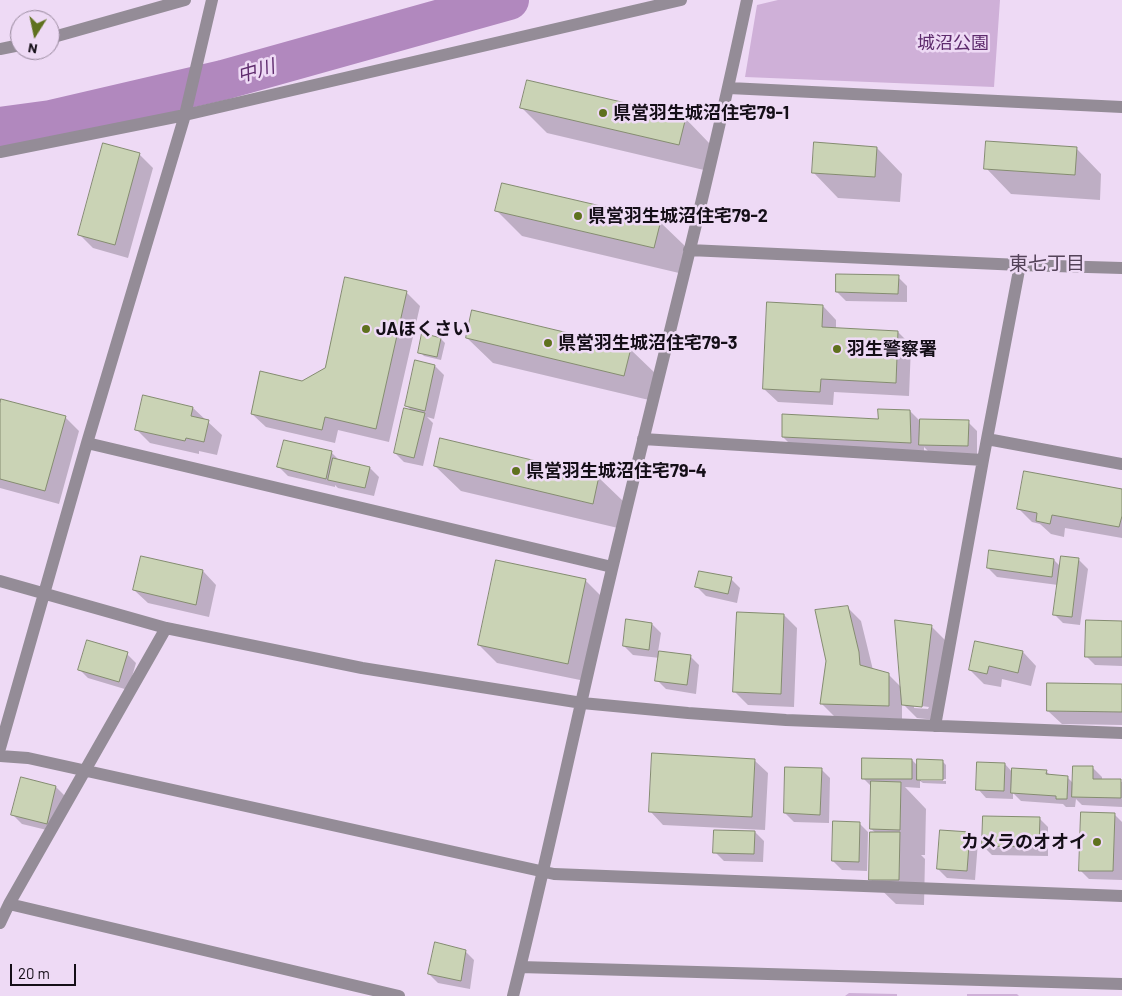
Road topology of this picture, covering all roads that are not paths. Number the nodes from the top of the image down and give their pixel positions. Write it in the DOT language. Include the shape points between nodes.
graph roads {
  1 [pos="185,0"];
  2 [pos="212,0"];
  3 [pos="681,0"];
  4 [pos="747,0"];
  5 [pos="60,35"];
  6 [pos="729,88"];
  7 [pos="1122,107"];
  8 [pos="185,114"];
  9 [pos="0,152"];
  10 [pos="689,250"];
  11 [pos="1020,266"];
  12 [pos="1122,268"];
  13 [pos="643,439"];
  14 [pos="988,439"];
  15 [pos="87,443"];
  16 [pos="983,460"];
  17 [pos="1122,464"];
  18 [pos="612,568"];
  19 [pos="0,581"];
  20 [pos="45,595"];
  21 [pos="166,628"];
  22 [pos="582,703"];
  23 [pos="935,726"];
  24 [pos="1122,733"];
  25 [pos="0,748"];
  26 [pos="0,756"];
  27 [pos="85,771"];
  28 [pos="542,872"];
  29 [pos="1122,896"];
  30 [pos="9,904"];
  31 [pos="0,923"];
  32 [pos="520,967"];
  33 [pos="1122,984"];
  34 [pos="400,996"];
  35 [pos="513,996"];
  1 -- 5 [label="street"];
  2 -- 8 [label="street"];
  3 -- 8 [label="street"];
  4 -- 6 [label="street"];
  6 -- 7 [label="street"];
  6 -- 10 [label="street"];
  8 -- 9 [label="street"];
  8 -- 15 [label="street"];
  10 -- 11 [label="street"];
  10 -- 13 [label="street"];
  11 -- 12 [label="street"];
  11 -- 14 [label="street"];
  13 -- 16 [label="street"];
  13 -- 18 [label="street"];
  14 -- 16 [label="street"];
  14 -- 17 [label="street"];
  15 -- 18 [label="street"];
  15 -- 20 [label="street"];
  16 -- 23 [label="street"];
  18 -- 22 [label="street"];
  19 -- 20 [label="street"];
  20 -- 21 [label="street"];
  20 -- 25 [label="street"];
  21 -- 22 [label="street" via="362,668"];
  21 -- 27 [label="street"];
  22 -- 23 [label="street" via="776,719"];
  22 -- 28 [label="street"];
  23 -- 24 [label="street"];
  26 -- 27 [label="street" via="28,758"];
  27 -- 28 [label="street"];
  27 -- 30 [label="street"];
  28 -- 29 [label="street"];
  28 -- 32 [label="street"];
  30 -- 31 [label="street"];
  30 -- 34 [label="street"];
  32 -- 33 [label="street"];
  32 -- 35 [label="street"];
}
